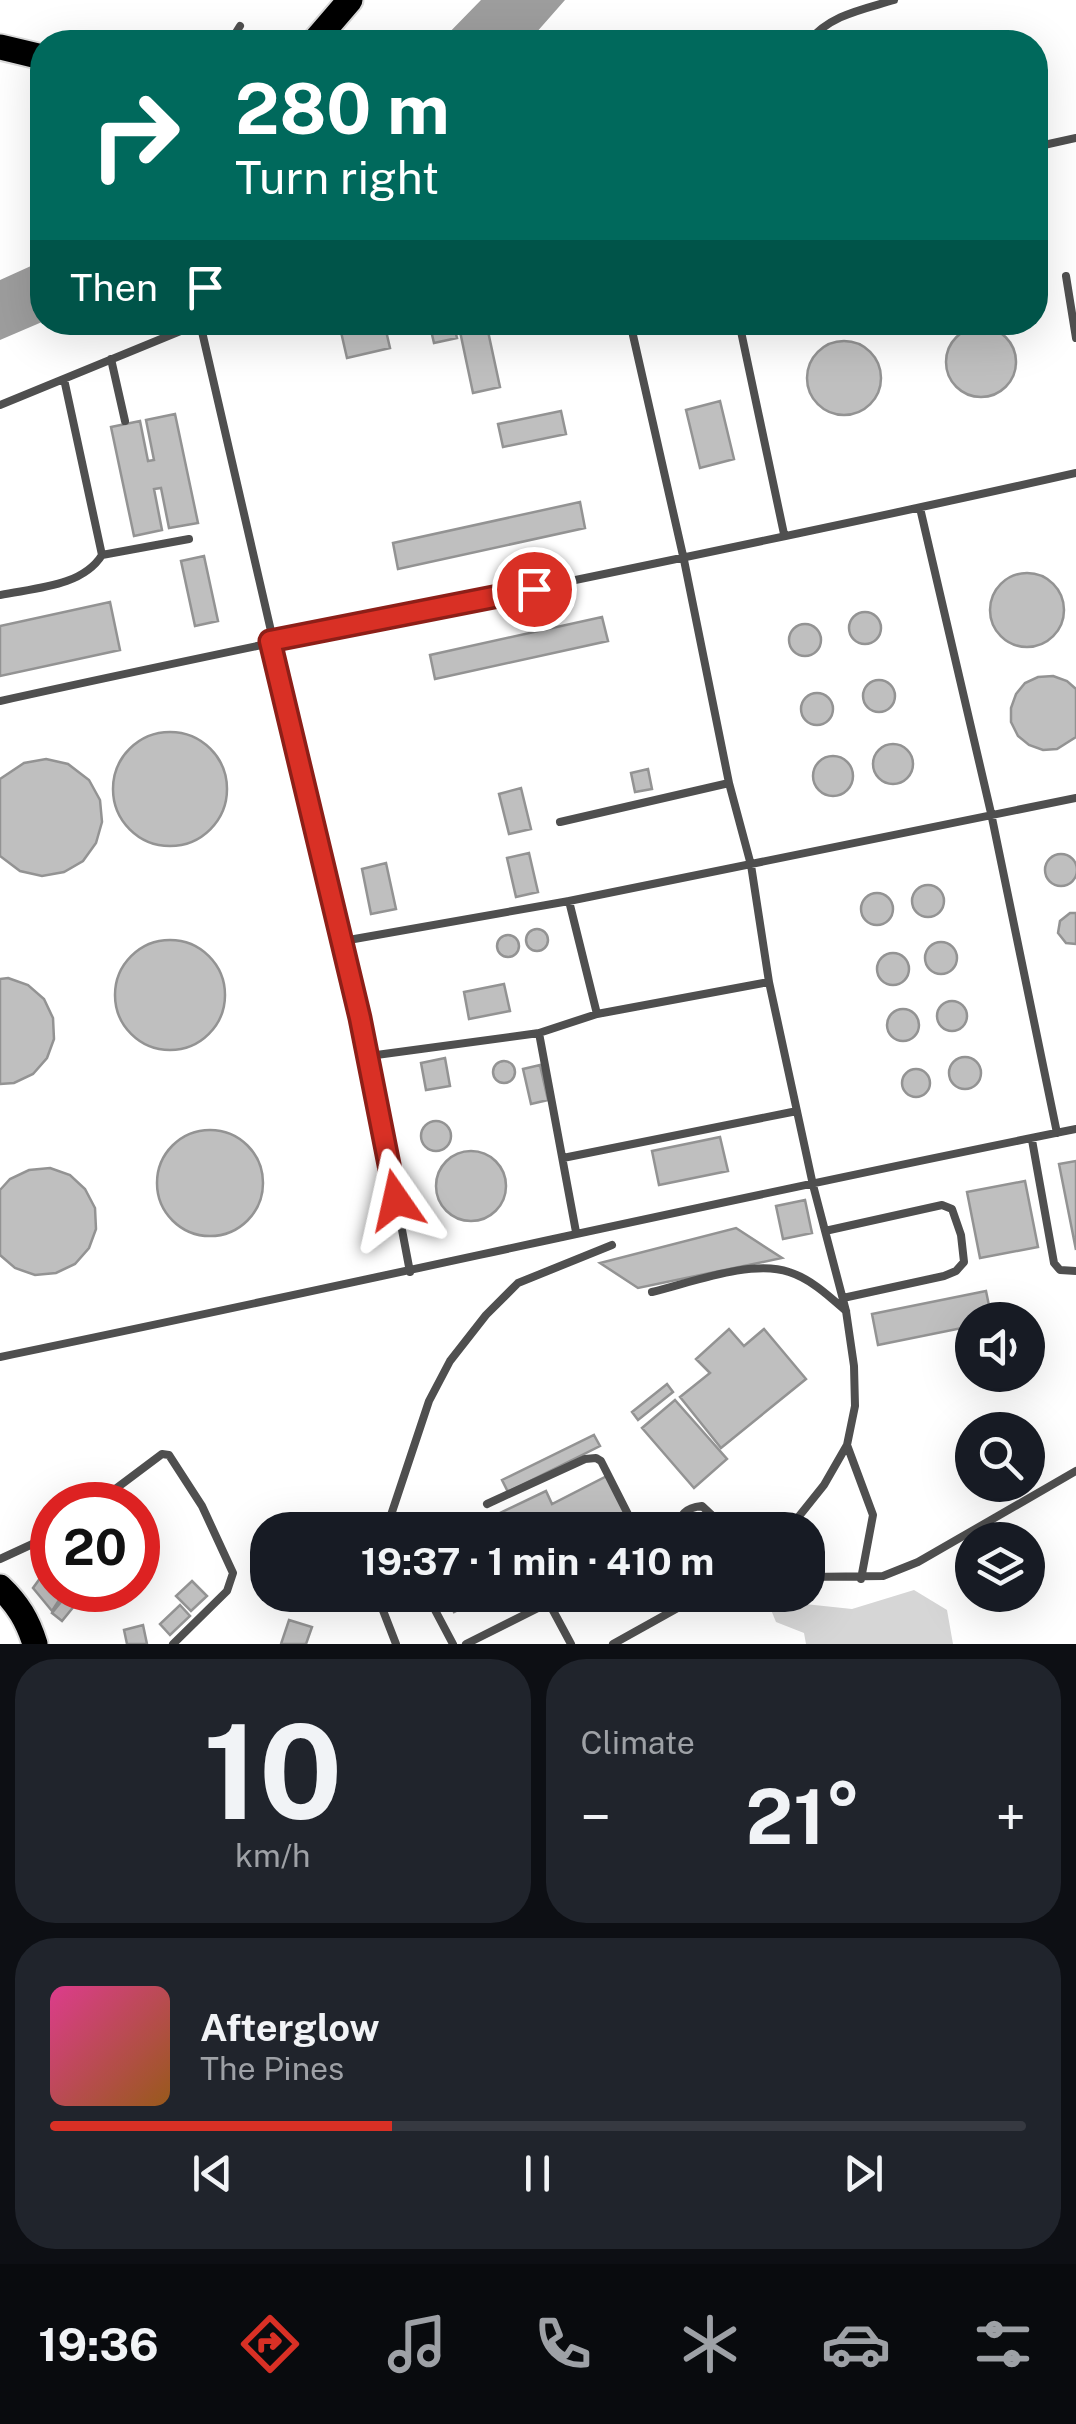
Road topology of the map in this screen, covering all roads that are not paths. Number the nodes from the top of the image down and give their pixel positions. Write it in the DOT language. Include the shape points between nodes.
graph roads {
  1 [pos="350,0"];
  2 [pos="894,0"];
  3 [pos="240,26"];
  4 [pos="238,30"];
  5 [pos="324,30"];
  6 [pos="818,30"];
  7 [pos="0,47"];
  8 [pos="30,54"];
  9 [pos="1076,138"];
  10 [pos="1048,144"];
  11 [pos="1066,276"];
  12 [pos="172,335"];
  13 [pos="205,335"];
  14 [pos="633,335"];
  15 [pos="742,335"];
  16 [pos="1076,338"];
  17 [pos="111,359"];
  18 [pos="64,379"];
  19 [pos="0,405"];
  20 [pos="125,421"];
  21 [pos="1076,473"];
  22 [pos="920,508"];
  23 [pos="784,534"];
  24 [pos="189,539"];
  25 [pos="102,555"];
  26 [pos="684,560"];
  27 [pos="0,595"];
  28 [pos="270,641"];
  29 [pos="0,701"];
  30 [pos="730,783"];
  31 [pos="1076,798"];
  32 [pos="990,813"];
  33 [pos="560,822"];
  34 [pos="751,865"];
  35 [pos="569,901"];
  36 [pos="342,941"];
  37 [pos="769,982"];
  38 [pos="598,1014"];
  39 [pos="539,1034"];
  40 [pos="368,1056"];
  41 [pos="797,1111"];
  42 [pos="1076,1129"];
  43 [pos="1057,1133"];
  44 [pos="1032,1140"];
  45 [pos="562,1158"];
  46 [pos="813,1185"];
  47 [pos="825,1231"];
  48 [pos="576,1232"];
  49 [pos="612,1245"];
  50 [pos="1076,1271"];
  51 [pos="410,1272"];
  52 [pos="652,1292"];
  53 [pos="843,1298"];
  54 [pos="846,1311"];
  55 [pos="0,1357"];
  56 [pos="848,1445"];
  57 [pos="1076,1471"];
  58 [pos="125,1482"];
  59 [pos="487,1504"];
  60 [pos="392,1512"];
  61 [pos="627,1512"];
  62 [pos="684,1512"];
  63 [pos="708,1512"];
  64 [pos="802,1512"];
  65 [pos="30,1545"];
  66 [pos="0,1559"];
  67 [pos="825,1578"];
  68 [pos="861,1579"];
  69 [pos="0,1587"];
  70 [pos="384,1612"];
  71 [pos="436,1612"];
  72 [pos="531,1612"];
  73 [pos="554,1612"];
  74 [pos="669,1612"];
  75 [pos="35,1644"];
  76 [pos="174,1644"];
  77 [pos="396,1644"];
  78 [pos="453,1644"];
  79 [pos="466,1644"];
  80 [pos="572,1644"];
  81 [pos="612,1644"];
  1 -- 5 [label="main road"];
  2 -- 6 [label="lane"];
  3 -- 4 [label="lane"];
  7 -- 8 [label="main road"];
  9 -- 10 [label="lane"];
  11 -- 16 [label="lane"];
  12 -- 17 [label="lane"];
  13 -- 28 [label="lane"];
  14 -- 26 [label="lane"];
  15 -- 23 [label="lane"];
  17 -- 18 [label="lane"];
  17 -- 20 [label="lane"];
  18 -- 19 [label="lane"];
  18 -- 25 [label="lane"];
  21 -- 22 [label="lane"];
  22 -- 23 [label="lane"];
  22 -- 32 [label="lane"];
  23 -- 26 [label="lane"];
  24 -- 25 [label="lane"];
  25 -- 27 [label="lane" via="79,578"];
  26 -- 28 [label="lane"];
  26 -- 30 [label="lane"];
  28 -- 29 [label="lane"];
  28 -- 36 [label="lane"];
  30 -- 33 [label="lane"];
  30 -- 34 [label="lane"];
  31 -- 32 [label="lane"];
  32 -- 34 [label="lane"];
  32 -- 43 [label="lane"];
  34 -- 35 [label="lane"];
  34 -- 37 [label="lane"];
  35 -- 36 [label="lane"];
  35 -- 38 [label="lane"];
  36 -- 40 [label="lane"];
  37 -- 38 [label="lane"];
  37 -- 41 [label="lane"];
  38 -- 39 [label="lane"];
  39 -- 40 [label="lane"];
  39 -- 45 [label="lane"];
  40 -- 51 [label="lane"];
  41 -- 45 [label="lane"];
  41 -- 46 [label="lane"];
  42 -- 43 [label="lane"];
  43 -- 44 [label="lane"];
  44 -- 46 [label="lane"];
  44 -- 50 [label="lane" via="1054,1264"];
  45 -- 48 [label="lane"];
  46 -- 47 [label="lane"];
  46 -- 48 [label="lane"];
  47 -- 53 [label="lane"];
  47 -- 53 [label="lane" via="942,1205 952,1209 961,1236 964,1262 956,1271"];
  48 -- 51 [label="lane"];
  49 -- 60 [label="lane" via="518,1283 486,1315 429,1402"];
  51 -- 55 [label="lane"];
  52 -- 54 [label="lane" via="773,1268 815,1284"];
  53 -- 54 [label="lane"];
  54 -- 56 [label="lane" via="855,1406"];
  56 -- 64 [label="lane"];
  56 -- 68 [label="lane" via="873,1515"];
  57 -- 68 [label="lane" via="918,1562"];
  58 -- 76 [label="lane" via="169,1455 233,1573 227,1592"];
  59 -- 61 [label="lane" via="596,1458"];
  62 -- 63 [label="lane" via="702,1506"];
  65 -- 66 [label="lane"];
  67 -- 68 [label="lane"];
  69 -- 75 [label="main road" via="28,1623"];
  70 -- 77 [label="lane"];
  71 -- 78 [label="lane"];
  72 -- 79 [label="lane"];
  73 -- 80 [label="lane"];
  74 -- 81 [label="lane"];
}
